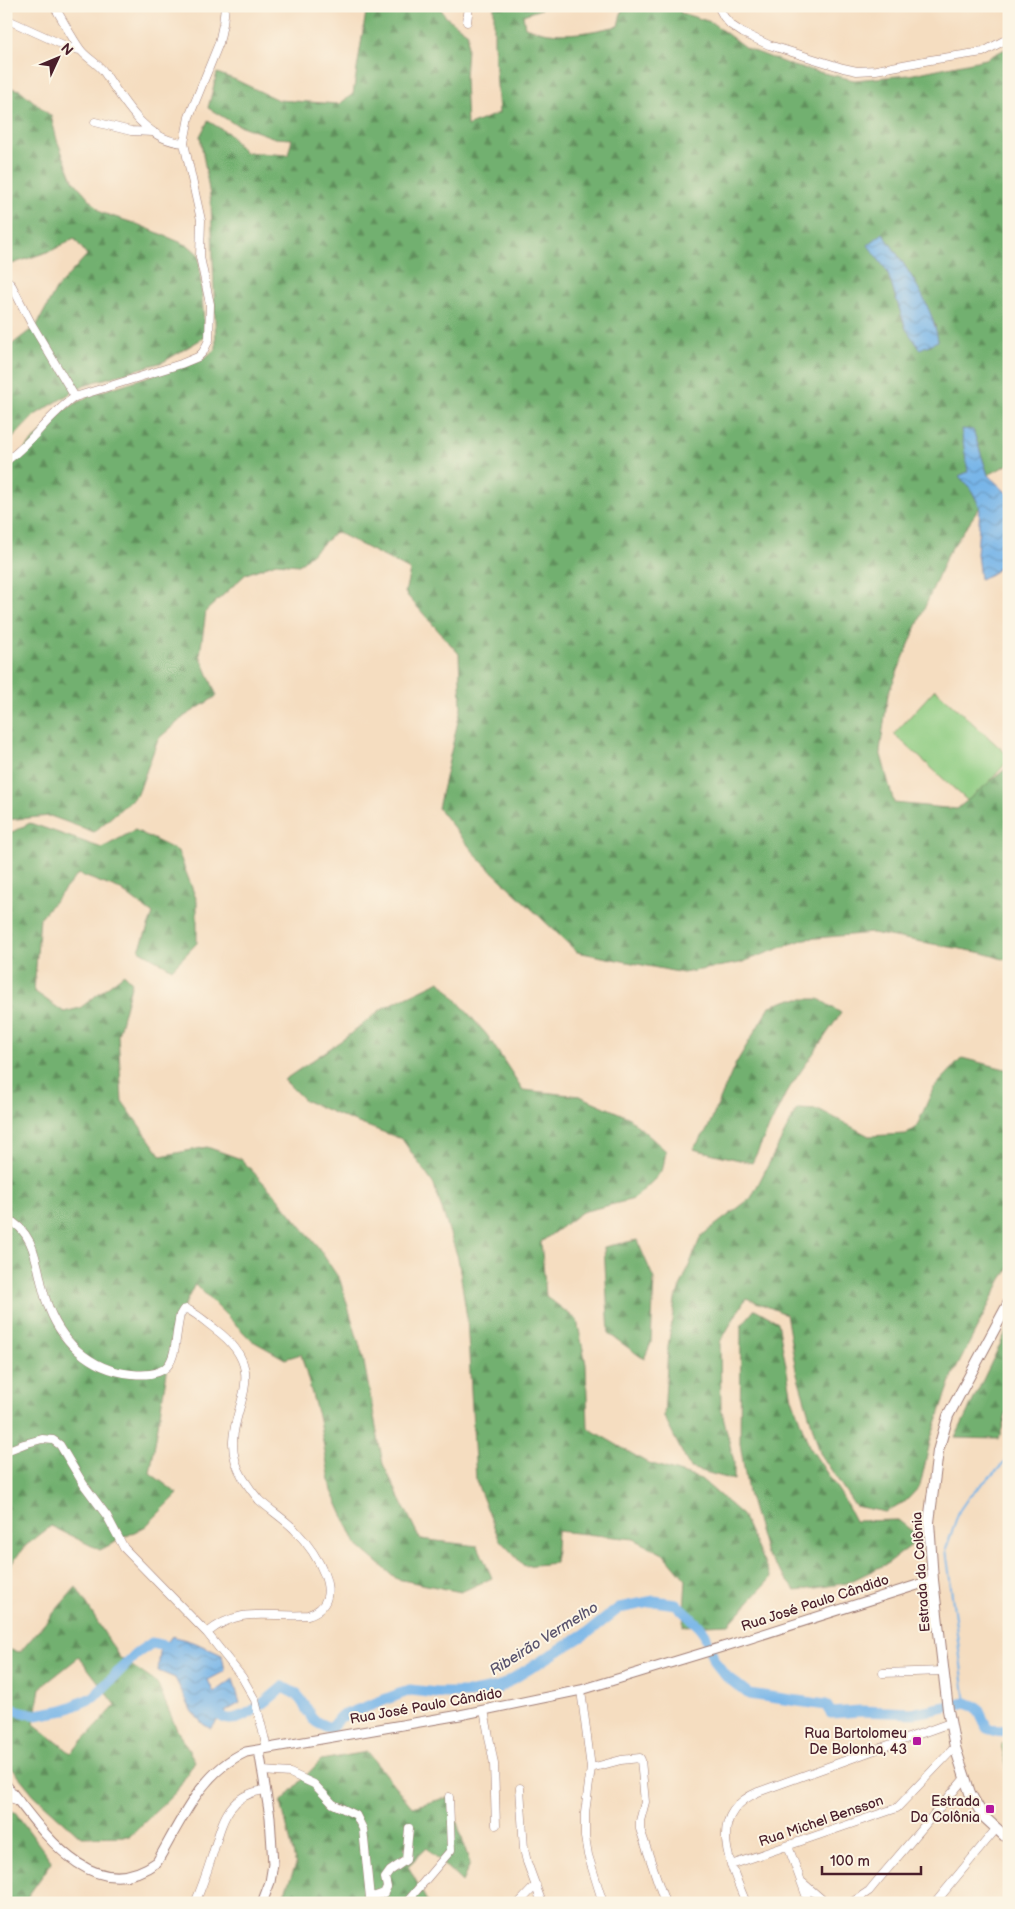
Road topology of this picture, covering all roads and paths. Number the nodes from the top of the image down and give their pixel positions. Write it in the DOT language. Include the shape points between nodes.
graph roads {
  1 [pos="54,6"];
  2 [pos="224,6"];
  3 [pos="470,6"];
  4 [pos="718,6"];
  5 [pos="6,19"];
  6 [pos="467,22"];
  7 [pos="1009,38"];
  8 [pos="80,50"];
  9 [pos="95,122"];
  10 [pos="155,132"];
  11 [pos="184,143"];
  12 [pos="6,280"];
  13 [pos="75,397"];
  14 [pos="6,461"];
  15 [pos="6,1218"];
  16 [pos="1009,1302"];
  17 [pos="6,1451"];
  18 [pos="933,1580"];
  19 [pos="207,1633"];
  20 [pos="944,1671"];
  21 [pos="883,1673"];
  22 [pos="581,1690"];
  23 [pos="484,1710"];
  24 [pos="950,1723"];
  25 [pos="955,1747"];
  26 [pos="263,1749"];
  27 [pos="591,1768"];
  28 [pos="263,1771"];
  29 [pos="964,1779"];
  30 [pos="6,1785"];
  31 [pos="520,1788"];
  32 [pos="266,1790"];
  33 [pos="450,1797"];
  34 [pos="6,1798"];
  35 [pos="19,1801"];
  36 [pos="496,1825"];
  37 [pos="409,1828"];
  38 [pos="996,1829"];
  39 [pos="1009,1840"];
  40 [pos="788,1846"];
  41 [pos="731,1866"];
  42 [pos="802,1882"];
  43 [pos="536,1885"];
  44 [pos="370,1900"];
  45 [pos="195,1903"];
  46 [pos="262,1903"];
  47 [pos="406,1903"];
  48 [pos="519,1903"];
  49 [pos="542,1903"];
  50 [pos="603,1903"];
  51 [pos="665,1903"];
  52 [pos="746,1903"];
  53 [pos="809,1903"];
  54 [pos="826,1903"];
  55 [pos="851,1903"];
  56 [pos="935,1903"];
  1 -- 8 [label="street"];
  2 -- 11 [label="street" via="221,36 189,118"];
  3 -- 6 [label="street"];
  4 -- 7 [label="street" via="731,25 761,41 858,70 876,70 984,52"];
  5 -- 8 [label="street"];
  8 -- 10 [label="street" via="101,67 132,112"];
  9 -- 10 [label="street" via="131,131"];
  10 -- 11 [label="street"];
  11 -- 13 [label="street" via="201,220 200,257 210,304 207,346 198,357 181,364"];
  12 -- 13 [label="street"];
  13 -- 14 [label="street" via="23,449"];
  15 -- 19 [label="street" via="26,1233 55,1322 75,1348 92,1363 130,1374 161,1371 170,1364 180,1315 187,1309 228,1339 242,1358 246,1384 233,1438 239,1469 258,1499 289,1524 304,1542 326,1578 328,1598 317,1612 308,1615 243,1614 222,1622"];
  16 -- 18 [label="main road, Estrada da Colônia" via="948,1416 938,1451 929,1522"];
  17 -- 19 [label="street" via="42,1439 53,1440 60,1445 124,1548"];
  18 -- 20 [label="main road, Estrada da Colônia"];
  18 -- 22 [label="street, Rua José Paulo Cândido"];
  19 -- 26 [label="street" via="242,1677 255,1700"];
  20 -- 21 [label="street"];
  20 -- 24 [label="main road, Estrada da Colônia"];
  22 -- 23 [label="street, Rua José Paulo Cândido"];
  22 -- 27 [label="street"];
  23 -- 26 [label="street, Rua José Paulo Cândido"];
  23 -- 36 [label="street" via="494,1764"];
  24 -- 25 [label="main road, Estrada da Colônia"];
  24 -- 41 [label="street" via="748,1796 733,1810 725,1829"];
  25 -- 29 [label="main road, Estrada da Colônia"];
  25 -- 40 [label="street, Rua Michel Bensson" via="897,1808"];
  26 -- 28 [label="street"];
  26 -- 35 [label="street, Rua José Paulo Cândido" via="235,1756 216,1771 205,1783 156,1862 134,1876 116,1878 87,1871 53,1845"];
  27 -- 50 [label="street" via="585,1837"];
  27 -- 51 [label="street" via="640,1758 645,1802 639,1826"];
  28 -- 32 [label="street"];
  28 -- 44 [label="street" via="290,1773 314,1784 333,1804 356,1815 363,1829"];
  29 -- 38 [label="main road, Estrada da Colônia" via="983,1816"];
  29 -- 55 [label="street" via="874,1885"];
  30 -- 35 [label="street, Rua José Paulo Cândido"];
  31 -- 43 [label="street" via="524,1849"];
  32 -- 45 [label="street" via="246,1795 226,1814"];
  32 -- 46 [label="street" via="273,1864"];
  33 -- 47 [label="street" via="451,1850"];
  34 -- 35 [label="street"];
  37 -- 44 [label="street" via="406,1860 385,1878 387,1887 384,1892"];
  38 -- 39 [label="main road, Estrada da Colônia"];
  38 -- 56 [label="street"];
  40 -- 41 [label="street, Rua Michel Bensson"];
  40 -- 42 [label="street"];
  41 -- 52 [label="street"];
  42 -- 53 [label="street"];
  42 -- 54 [label="street"];
  43 -- 48 [label="street"];
  43 -- 49 [label="street"];
}
